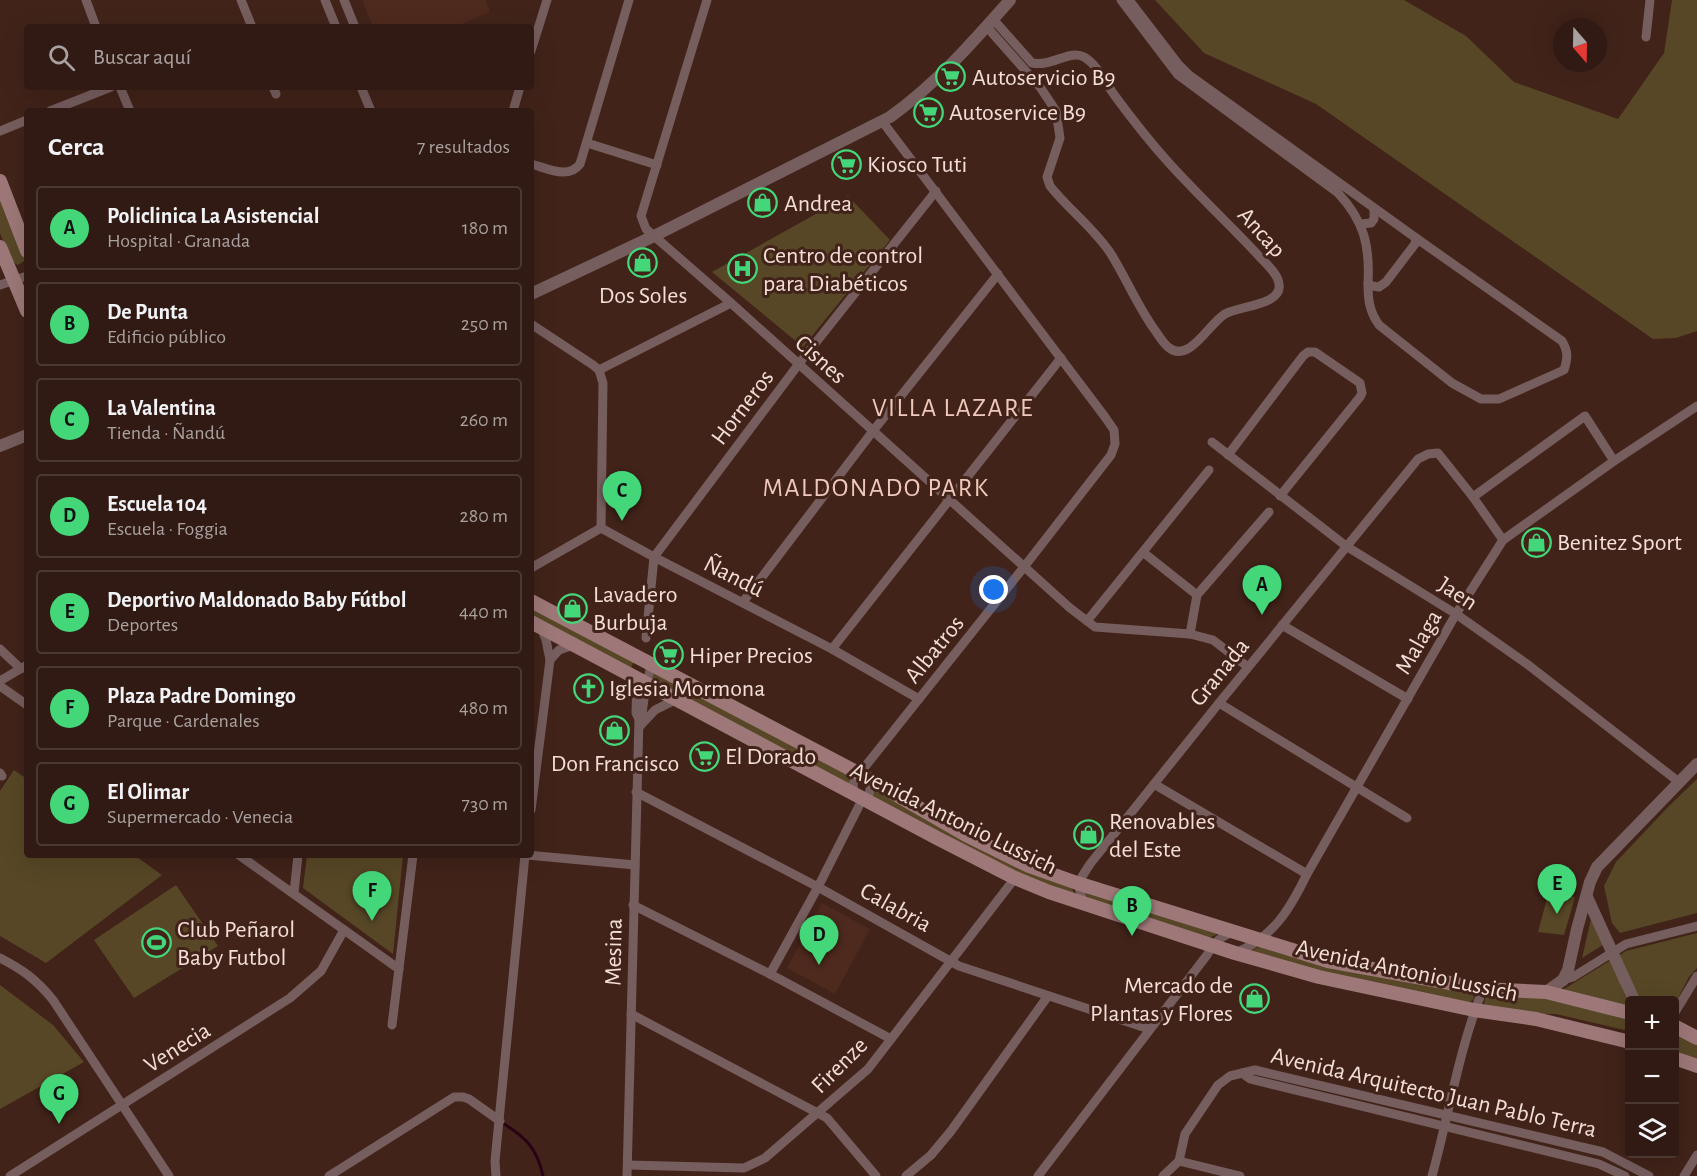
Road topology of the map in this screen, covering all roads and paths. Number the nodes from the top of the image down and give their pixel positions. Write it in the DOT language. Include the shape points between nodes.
graph roads {
  1 [pos="86,0"];
  2 [pos="241,0"];
  3 [pos="325,0"];
  4 [pos="344,0"];
  5 [pos="547,0"];
  6 [pos="628,0"];
  7 [pos="707,0"];
  8 [pos="1010,0"];
  9 [pos="1121,0"];
  10 [pos="1129,0"];
  11 [pos="1650,0"];
  12 [pos="990,23"];
  13 [pos="95,24"];
  14 [pos="251,24"];
  15 [pos="335,24"];
  16 [pos="354,24"];
  17 [pos="1646,37"];
  18 [pos="534,41"];
  19 [pos="1028,66"];
  20 [pos="103,90"];
  21 [pos="121,90"];
  22 [pos="362,90"];
  23 [pos="519,90"];
  24 [pos="58,108"];
  25 [pos="129,108"];
  26 [pos="370,108"];
  27 [pos="514,108"];
  28 [pos="24,121"];
  29 [pos="882,121"];
  30 [pos="0,131"];
  31 [pos="587,143"];
  32 [pos="534,165"];
  33 [pos="657,165"];
  34 [pos="0,181"];
  35 [pos="936,191"];
  36 [pos="1374,209"];
  37 [pos="1361,224"];
  38 [pos="654,236"];
  39 [pos="1416,238"];
  40 [pos="24,243"];
  41 [pos="0,247"];
  42 [pos="998,274"];
  43 [pos="24,277"];
  44 [pos="7,283"];
  45 [pos="1368,283"];
  46 [pos="534,293"];
  47 [pos="731,303"];
  48 [pos="24,307"];
  49 [pos="534,326"];
  50 [pos="1061,358"];
  51 [pos="798,365"];
  52 [pos="599,370"];
  53 [pos="1697,406"];
  54 [pos="873,431"];
  55 [pos="24,436"];
  56 [pos="24,441"];
  57 [pos="1212,442"];
  58 [pos="0,447"];
  59 [pos="1228,455"];
  60 [pos="1614,461"];
  61 [pos="1209,470"];
  62 [pos="1280,496"];
  63 [pos="1473,497"];
  64 [pos="949,500"];
  65 [pos="1269,512"];
  66 [pos="601,528"];
  67 [pos="1503,540"];
  68 [pos="1347,546"];
  69 [pos="1144,553"];
  70 [pos="654,557"];
  71 [pos="534,566"];
  72 [pos="1024,567"];
  73 [pos="1197,596"];
  74 [pos="534,603"];
  75 [pos="742,603"];
  76 [pos="1456,614"];
  77 [pos="1088,621"];
  78 [pos="536,624"];
  79 [pos="1282,625"];
  80 [pos="1190,634"];
  81 [pos="646,638"];
  82 [pos="574,645"];
  83 [pos="0,649"];
  84 [pos="832,649"];
  85 [pos="550,660"];
  86 [pos="649,663"];
  87 [pos="24,667"];
  88 [pos="1248,667"];
  89 [pos="642,682"];
  90 [pos="0,684"];
  91 [pos="677,699"];
  92 [pos="919,699"];
  93 [pos="1408,699"];
  94 [pos="24,703"];
  95 [pos="1219,703"];
  96 [pos="639,724"];
  97 [pos="1697,764"];
  98 [pos="866,777"];
  99 [pos="1679,782"];
  100 [pos="1154,784"];
  101 [pos="534,786"];
  102 [pos="1357,787"];
  103 [pos="636,792"];
  104 [pos="858,796"];
  105 [pos="1407,818"];
  106 [pos="534,856"];
  107 [pos="243,858"];
  108 [pos="298,858"];
  109 [pos="413,858"];
  110 [pos="526,858"];
  111 [pos="635,865"];
  112 [pos="1306,874"];
  113 [pos="1015,878"];
  114 [pos="1077,883"];
  115 [pos="818,887"];
  116 [pos="294,894"];
  117 [pos="1587,897"];
  118 [pos="633,904"];
  119 [pos="1085,904"];
  120 [pos="1697,926"];
  121 [pos="344,930"];
  122 [pos="1234,932"];
  123 [pos="1259,940"];
  124 [pos="1212,946"];
  125 [pos="1235,953"];
  126 [pos="1612,953"];
  127 [pos="0,958"];
  128 [pos="952,960"];
  129 [pos="399,969"];
  130 [pos="770,974"];
  131 [pos="1697,976"];
  132 [pos="1563,980"];
  133 [pos="1483,989"];
  134 [pos="1546,992"];
  135 [pos="1048,996"];
  136 [pos="1632,996"];
  137 [pos="1679,1006"];
  138 [pos="1474,1010"];
  139 [pos="1625,1012"];
  140 [pos="631,1014"];
  141 [pos="392,1025"];
  142 [pos="1149,1029"];
  143 [pos="1679,1029"];
  144 [pos="1697,1038"];
  145 [pos="891,1039"];
  146 [pos="1625,1041"];
  147 [pos="1679,1060"];
  148 [pos="1697,1066"];
  149 [pos="1242,1073"];
  150 [pos="123,1104"];
  151 [pos="819,1113"];
  152 [pos="1449,1115"];
  153 [pos="500,1120"];
  154 [pos="1446,1126"];
  155 [pos="1697,1155"];
  156 [pos="1179,1161"];
  157 [pos="628,1165"];
  158 [pos="10,1176"];
  159 [pos="170,1176"];
  160 [pos="329,1176"];
  161 [pos="496,1176"];
  162 [pos="627,1176"];
  163 [pos="876,1176"];
  164 [pos="906,1176"];
  165 [pos="1038,1176"];
  166 [pos="1163,1176"];
  167 [pos="1240,1176"];
  168 [pos="1432,1176"];
  169 [pos="1625,1176"];
  170 [pos="1649,1176"];
  171 [pos="1684,1176"];
  1 -- 13 [label="street"];
  2 -- 14 [label="street"];
  3 -- 15 [label="street"];
  4 -- 16 [label="street"];
  5 -- 18 [label="street"];
  6 -- 31 [label="street"];
  7 -- 33 [label="street"];
  8 -- 12 [label="street"];
  9 -- 37 [label="street" via="1178,75 1338,193"];
  10 -- 36 [label="street" via="1189,75"];
  11 -- 17 [label="street"];
  12 -- 19 [label="street, Ancap"];
  12 -- 29 [label="street" via="916,99"];
  19 -- 19 [label="street, Ancap" via="1058,120 1060,138 1047,177 1050,186 1110,252 1140,308 1168,347 1190,349 1226,313 1275,297 1280,285 1273,273 1169,163 1090,61 1074,55"];
  20 -- 24 [label="street"];
  21 -- 25 [label="street"];
  22 -- 26 [label="street"];
  23 -- 27 [label="street"];
  28 -- 30 [label="street"];
  29 -- 35 [label="street"];
  29 -- 38 [label="street"];
  31 -- 32 [label="street" via="575,171 566,173"];
  31 -- 33 [label="street"];
  33 -- 38 [label="street" via="641,216"];
  34 -- 40 [label="main road"];
  35 -- 42 [label="street"];
  35 -- 51 [label="street, Horneros"];
  36 -- 37 [label="street" via="1371,223"];
  36 -- 39 [label="street"];
  37 -- 45 [label="street" via="1369,262"];
  38 -- 46 [label="street"];
  38 -- 47 [label="street, Cisnes"];
  39 -- 45 [label="street" via="1386,282 1379,287"];
  39 -- 45 [label="street" via="1562,341 1568,360 1564,370 1499,399 1481,399 1452,382 1379,325 1368,301"];
  41 -- 44 [label="main road"];
  42 -- 50 [label="street"];
  42 -- 54 [label="street"];
  43 -- 44 [label="street"];
  44 -- 48 [label="main road"];
  47 -- 51 [label="street, Cisnes"];
  47 -- 52 [label="street"];
  49 -- 52 [label="street"];
  50 -- 64 [label="street"];
  50 -- 72 [label="street, Albatros" via="1114,430 1115,444 1111,455"];
  51 -- 54 [label="street, Cisnes"];
  51 -- 70 [label="street, Horneros"];
  52 -- 66 [label="street" via="603,382"];
  53 -- 60 [label="street, Malaga"];
  54 -- 64 [label="street, Cisnes"];
  54 -- 75 [label="street"];
  55 -- 58 [label="street"];
  56 -- 58 [label="street"];
  57 -- 59 [label="street, Jaen"];
  59 -- 62 [label="street, Jaen"];
  59 -- 62 [label="street" via="1308,352 1315,352 1360,383 1360,397"];
  60 -- 63 [label="street" via="1585,417"];
  60 -- 67 [label="street, Malaga"];
  61 -- 69 [label="street"];
  62 -- 68 [label="street, Jaen"];
  63 -- 67 [label="street"];
  63 -- 68 [label="street, Granada" via="1438,453 1428,454 1418,459"];
  64 -- 72 [label="street, Cisnes"];
  64 -- 84 [label="street"];
  65 -- 73 [label="street"];
  66 -- 70 [label="street, Ñandú"];
  66 -- 71 [label="street"];
  67 -- 76 [label="street, Malaga"];
  68 -- 76 [label="street, Jaen"];
  68 -- 79 [label="street, Granada"];
  69 -- 73 [label="street"];
  69 -- 77 [label="street"];
  70 -- 75 [label="street, Ñandú"];
  70 -- 81 [label="street"];
  72 -- 77 [label="street, Cisnes"];
  72 -- 92 [label="street, Albatros"];
  73 -- 80 [label="street"];
  74 -- 86 [label="main road, Avenida Antonio Lussich"];
  75 -- 84 [label="street, Ñandú"];
  76 -- 93 [label="street, Malaga"];
  76 -- 99 [label="street, Jaen"];
  77 -- 80 [label="street" via="1095,627"];
  78 -- 82 [label="main road, Avenida Antonio Lussich"];
  78 -- 85 [label="street" via="546,640"];
  79 -- 88 [label="street, Granada"];
  79 -- 93 [label="street"];
  80 -- 88 [label="street" via="1213,640"];
  82 -- 85 [label="street" via="559,650"];
  82 -- 89 [label="main road, Avenida Antonio Lussich"];
  83 -- 87 [label="street"];
  84 -- 92 [label="street, Ñandú"];
  85 -- 101 [label="street"];
  86 -- 89 [label="street, Mesina" via="649,680"];
  86 -- 98 [label="main road, Avenida Antonio Lussich"];
  87 -- 90 [label="street"];
  88 -- 95 [label="street, Granada"];
  89 -- 91 [label="main road, Avenida Antonio Lussich"];
  89 -- 96 [label="street, Mesina" via="636,712"];
  90 -- 94 [label="street"];
  91 -- 96 [label="street"];
  91 -- 104 [label="main road, Avenida Antonio Lussich"];
  92 -- 98 [label="street, Albatros"];
  93 -- 102 [label="street, Malaga"];
  95 -- 100 [label="street, Granada"];
  95 -- 102 [label="street"];
  96 -- 103 [label="street, Mesina"];
  97 -- 99 [label="street"];
  98 -- 104 [label="street, Albatros" via="853,784"];
  98 -- 104 [label="street" via="869,794"];
  98 -- 114 [label="main road, Avenida Antonio Lussich" via="966,835 1029,866"];
  99 -- 117 [label="street" via="1597,867"];
  100 -- 112 [label="street"];
  100 -- 114 [label="street, Granada"];
  102 -- 105 [label="street"];
  102 -- 112 [label="street, Malaga"];
  103 -- 111 [label="street, Mesina"];
  103 -- 115 [label="street, Calabria"];
  104 -- 113 [label="main road, Avenida Antonio Lussich"];
  104 -- 115 [label="street"];
  106 -- 111 [label="street"];
  107 -- 116 [label="street"];
  108 -- 116 [label="street"];
  109 -- 129 [label="street"];
  110 -- 153 [label="street"];
  111 -- 118 [label="street, Mesina"];
  112 -- 123 [label="street, Malaga" via="1292,906"];
  113 -- 119 [label="main road, Avenida Antonio Lussich"];
  113 -- 128 [label="street, Firenze"];
  114 -- 119 [label="street"];
  114 -- 122 [label="main road, Avenida Antonio Lussich"];
  115 -- 128 [label="street, Calabria"];
  115 -- 130 [label="street"];
  116 -- 121 [label="street"];
  117 -- 126 [label="street"];
  117 -- 132 [label="street"];
  118 -- 130 [label="street"];
  118 -- 140 [label="street, Mesina"];
  119 -- 124 [label="main road, Avenida Antonio Lussich"];
  120 -- 126 [label="street" via="1626,944"];
  121 -- 129 [label="street"];
  121 -- 150 [label="street, Venecia" via="321,971 290,998"];
  122 -- 123 [label="main road, Avenida Antonio Lussich"];
  122 -- 124 [label="street"];
  123 -- 125 [label="street, Malaga"];
  123 -- 133 [label="main road, Avenida Antonio Lussich" via="1328,961"];
  124 -- 125 [label="main road, Avenida Antonio Lussich"];
  124 -- 142 [label="street"];
  125 -- 138 [label="main road, Avenida Antonio Lussich" via="1347,984"];
  126 -- 132 [label="street"];
  126 -- 136 [label="street"];
  127 -- 150 [label="street" via="27,972 41,985"];
  128 -- 135 [label="street, Calabria" via="959,966"];
  128 -- 145 [label="street, Firenze"];
  129 -- 141 [label="street"];
  130 -- 145 [label="street"];
  131 -- 137 [label="street"];
  132 -- 134 [label="street"];
  133 -- 134 [label="main road, Avenida Antonio Lussich"];
  133 -- 138 [label="street"];
  134 -- 139 [label="main road, Avenida Antonio Lussich"];
  135 -- 142 [label="street, Calabria"];
  135 -- 164 [label="street" via="951,1131"];
  138 -- 146 [label="main road, Avenida Antonio Lussich" via="1536,1019"];
  138 -- 152 [label="street"];
  140 -- 151 [label="street"];
  140 -- 157 [label="street, Mesina"];
  142 -- 165 [label="street"];
  143 -- 144 [label="main road"];
  145 -- 151 [label="street, Firenze" via="868,1069"];
  147 -- 148 [label="main road"];
  149 -- 152 [label="street, Avenida Arquitecto Juan Pablo Terra" via="1255,1070"];
  149 -- 154 [label="street, Avenida Arquitecto Juan Pablo Terra" via="1250,1079"];
  149 -- 156 [label="street" via="1223,1080 1200,1110 1185,1134"];
  150 -- 158 [label="street, Venecia"];
  150 -- 159 [label="street"];
  151 -- 157 [label="street, Firenze" via="765,1158 744,1168"];
  151 -- 163 [label="street"];
  152 -- 154 [label="street"];
  152 -- 170 [label="street, Avenida Arquitecto Juan Pablo Terra" via="1603,1152"];
  153 -- 160 [label="street" via="469,1099 454,1097"];
  153 -- 161 [label="street"];
  154 -- 168 [label="street"];
  154 -- 169 [label="street, Avenida Arquitecto Juan Pablo Terra" via="1599,1164"];
  155 -- 171 [label="street"];
  156 -- 166 [label="street"];
  156 -- 167 [label="street"];
  157 -- 162 [label="street, Mesina"];
}
